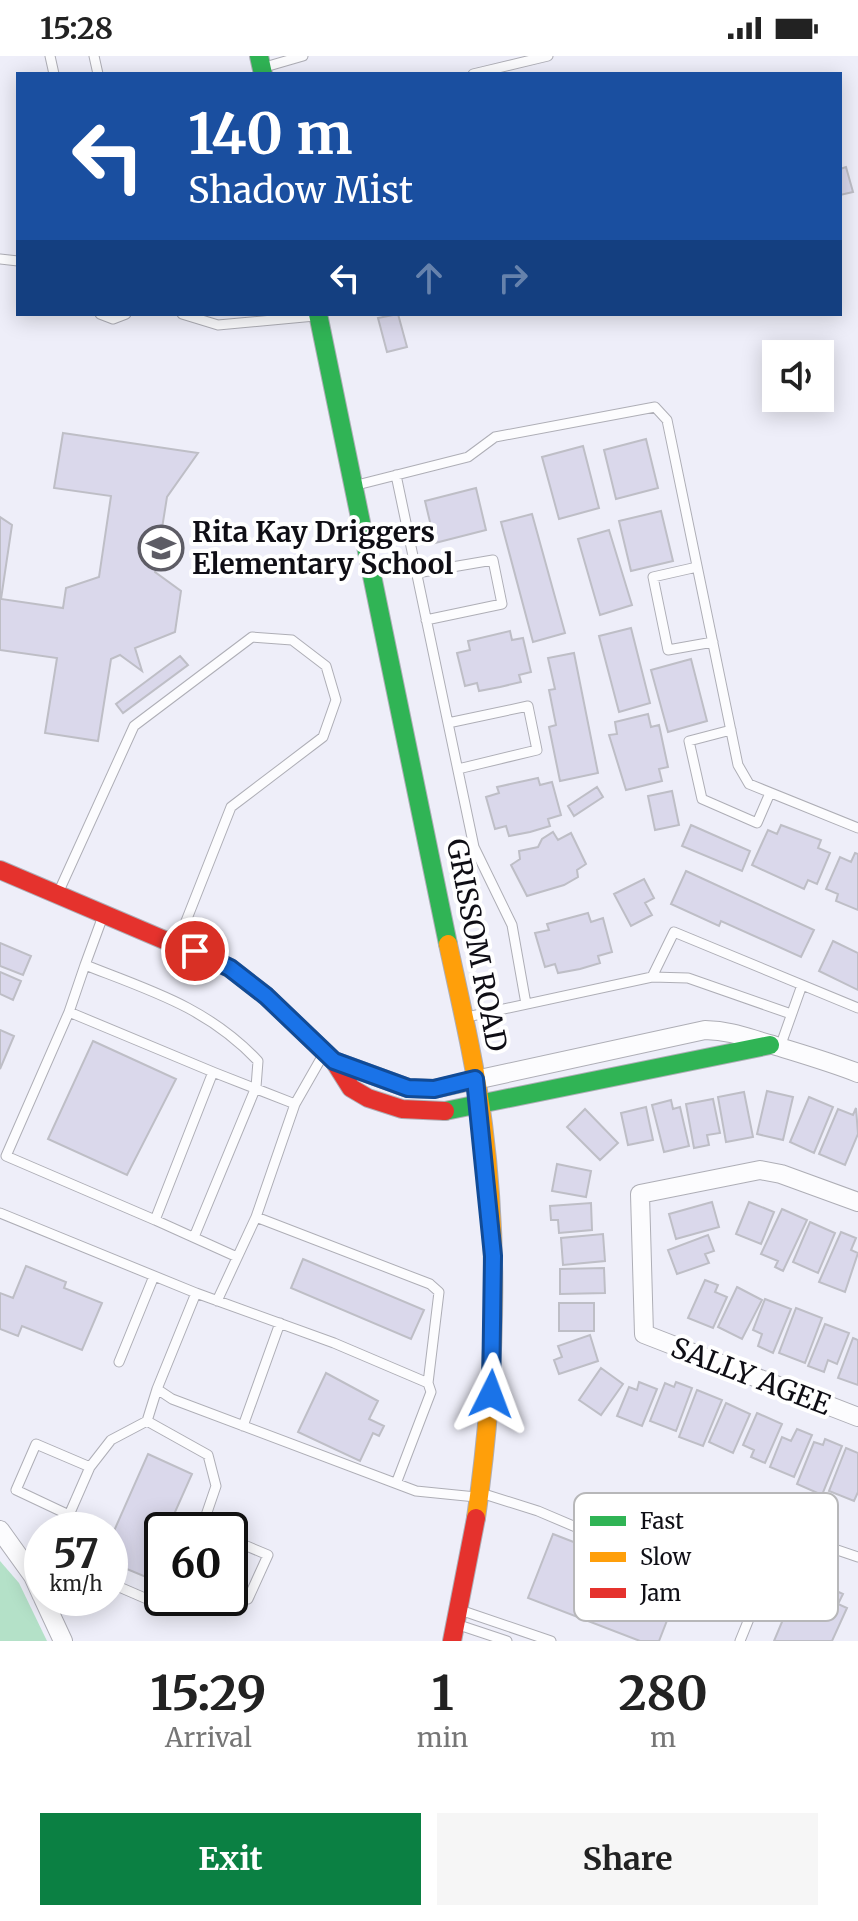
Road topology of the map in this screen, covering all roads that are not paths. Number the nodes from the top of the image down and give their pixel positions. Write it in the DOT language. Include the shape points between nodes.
graph roads {
  1 [pos="303,56"];
  2 [pos="548,56"];
  3 [pos="261,66"];
  4 [pos="481,72"];
  5 [pos="189,316"];
  6 [pos="308,316"];
  7 [pos="318,316"];
  8 [pos="396,475"];
  9 [pos="353,486"];
  10 [pos="697,567"];
  11 [pos="417,573"];
  12 [pos="426,620"];
  13 [pos="713,642"];
  14 [pos="448,723"];
  15 [pos="731,730"];
  16 [pos="458,769"];
  17 [pos="770,793"];
  18 [pos="858,828"];
  19 [pos="0,870"];
  20 [pos="58,894"];
  21 [pos="104,913"];
  22 [pos="177,944"];
  23 [pos="85,965"];
  24 [pos="652,977"];
  25 [pos="802,985"];
  26 [pos="526,1004"];
  27 [pos="858,1008"];
  28 [pos="69,1012"];
  29 [pos="791,1014"];
  30 [pos="463,1018"];
  31 [pos="775,1046"];
  32 [pos="329,1057"];
  33 [pos="213,1072"];
  34 [pos="858,1073"];
  35 [pos="475,1079"];
  36 [pos="256,1087"];
  37 [pos="295,1104"];
  38 [pos="480,1106"];
  39 [pos="858,1202"];
  40 [pos="0,1213"];
  41 [pos="256,1217"];
  42 [pos="155,1220"];
  43 [pos="194,1237"];
  44 [pos="237,1257"];
  45 [pos="154,1276"];
  46 [pos="196,1293"];
  47 [pos="217,1301"];
  48 [pos="280,1323"];
  49 [pos="119,1362"];
  50 [pos="428,1383"];
  51 [pos="157,1389"];
  52 [pos="858,1417"];
  53 [pos="147,1421"];
  54 [pos="243,1426"];
  55 [pos="90,1467"];
  56 [pos="397,1481"];
  57 [pos="480,1495"];
  58 [pos="63,1512"];
  59 [pos="70,1512"];
  60 [pos="209,1512"];
  61 [pos="574,1526"];
  62 [pos="0,1530"];
  63 [pos="248,1547"];
  64 [pos="838,1550"];
  65 [pos="24,1554"];
  66 [pos="858,1557"];
  67 [pos="248,1599"];
  68 [pos="51,1616"];
  69 [pos="748,1621"];
  70 [pos="455,1625"];
  71 [pos="63,1641"];
  72 [pos="507,1641"];
  73 [pos="551,1641"];
  74 [pos="740,1641"];
  1 -- 3 [label="lane"];
  2 -- 4 [label="lane"];
  5 -- 6 [label="lane" via="218,325"];
  7 -- 9 [label="main road, GRISSOM ROAD"];
  8 -- 9 [label="lane"];
  8 -- 10 [label="lane" via="468,457 495,437 655,407 667,420"];
  8 -- 11 [label="lane"];
  9 -- 30 [label="main road, GRISSOM ROAD"];
  10 -- 13 [label="lane"];
  10 -- 13 [label="lane" via="653,577 668,650"];
  11 -- 12 [label="lane"];
  11 -- 12 [label="lane" via="493,560 502,604"];
  12 -- 14 [label="lane"];
  13 -- 15 [label="lane"];
  14 -- 16 [label="lane"];
  14 -- 16 [label="lane" via="528,706 537,750"];
  15 -- 17 [label="lane" via="738,765 749,784"];
  15 -- 17 [label="lane" via="689,741 702,799 757,823"];
  16 -- 26 [label="lane" via="474,847 512,925"];
  17 -- 18 [label="lane"];
  19 -- 20 [label="main road"];
  20 -- 21 [label="main road"];
  20 -- 22 [label="lane" via="134,726 252,637 292,640 326,666 336,700 323,737 231,807"];
  21 -- 22 [label="main road"];
  21 -- 23 [label="lane"];
  22 -- 32 [label="main road" via="230,968"];
  23 -- 28 [label="lane"];
  23 -- 36 [label="lane" via="199,1012 231,1032 258,1061"];
  24 -- 25 [label="lane" via="674,932"];
  24 -- 26 [label="lane"];
  24 -- 29 [label="lane" via="688,978"];
  25 -- 27 [label="lane"];
  25 -- 29 [label="lane"];
  26 -- 30 [label="lane"];
  28 -- 33 [label="lane"];
  28 -- 42 [label="lane" via="6,1156"];
  29 -- 31 [label="lane"];
  30 -- 35 [label="main road, GRISSOM ROAD"];
  31 -- 34 [label="street"];
  31 -- 35 [label="street" via="739,1032 705,1030"];
  31 -- 38 [label="main road"];
  32 -- 35 [label="street" via="408,1088 434,1089"];
  32 -- 37 [label="lane"];
  32 -- 38 [label="main road" via="351,1088 368,1098 432,1113"];
  33 -- 36 [label="lane"];
  33 -- 42 [label="lane"];
  35 -- 38 [label="main road, GRISSOM ROAD"];
  36 -- 37 [label="lane"];
  36 -- 43 [label="lane"];
  37 -- 41 [label="lane"];
  38 -- 57 [label="main road, GRISSOM ROAD" via="494,1328"];
  39 -- 52 [label="street, SALLY AGEE" via="760,1170 640,1194 644,1334"];
  40 -- 45 [label="lane"];
  41 -- 44 [label="lane"];
  41 -- 50 [label="lane" via="439,1292"];
  42 -- 43 [label="lane"];
  43 -- 44 [label="lane"];
  44 -- 47 [label="lane"];
  45 -- 46 [label="lane"];
  45 -- 49 [label="lane"];
  46 -- 47 [label="lane"];
  46 -- 51 [label="lane"];
  47 -- 48 [label="lane"];
  48 -- 50 [label="lane"];
  48 -- 54 [label="lane"];
  50 -- 56 [label="lane" via="431,1392"];
  51 -- 53 [label="lane"];
  51 -- 54 [label="lane"];
  53 -- 55 [label="lane" via="111,1440"];
  53 -- 60 [label="lane" via="208,1455 216,1486"];
  54 -- 56 [label="lane"];
  55 -- 58 [label="lane" via="36,1444 16,1490"];
  55 -- 59 [label="lane"];
  56 -- 57 [label="lane" via="416,1491"];
  57 -- 61 [label="lane"];
  57 -- 70 [label="main road, GRISSOM ROAD"];
  62 -- 65 [label="street"];
  63 -- 67 [label="lane" via="268,1555"];
  64 -- 66 [label="lane"];
  68 -- 71 [label="street"];
  69 -- 74 [label="lane"];
  70 -- 72 [label="lane"];
  70 -- 73 [label="lane"];
}
